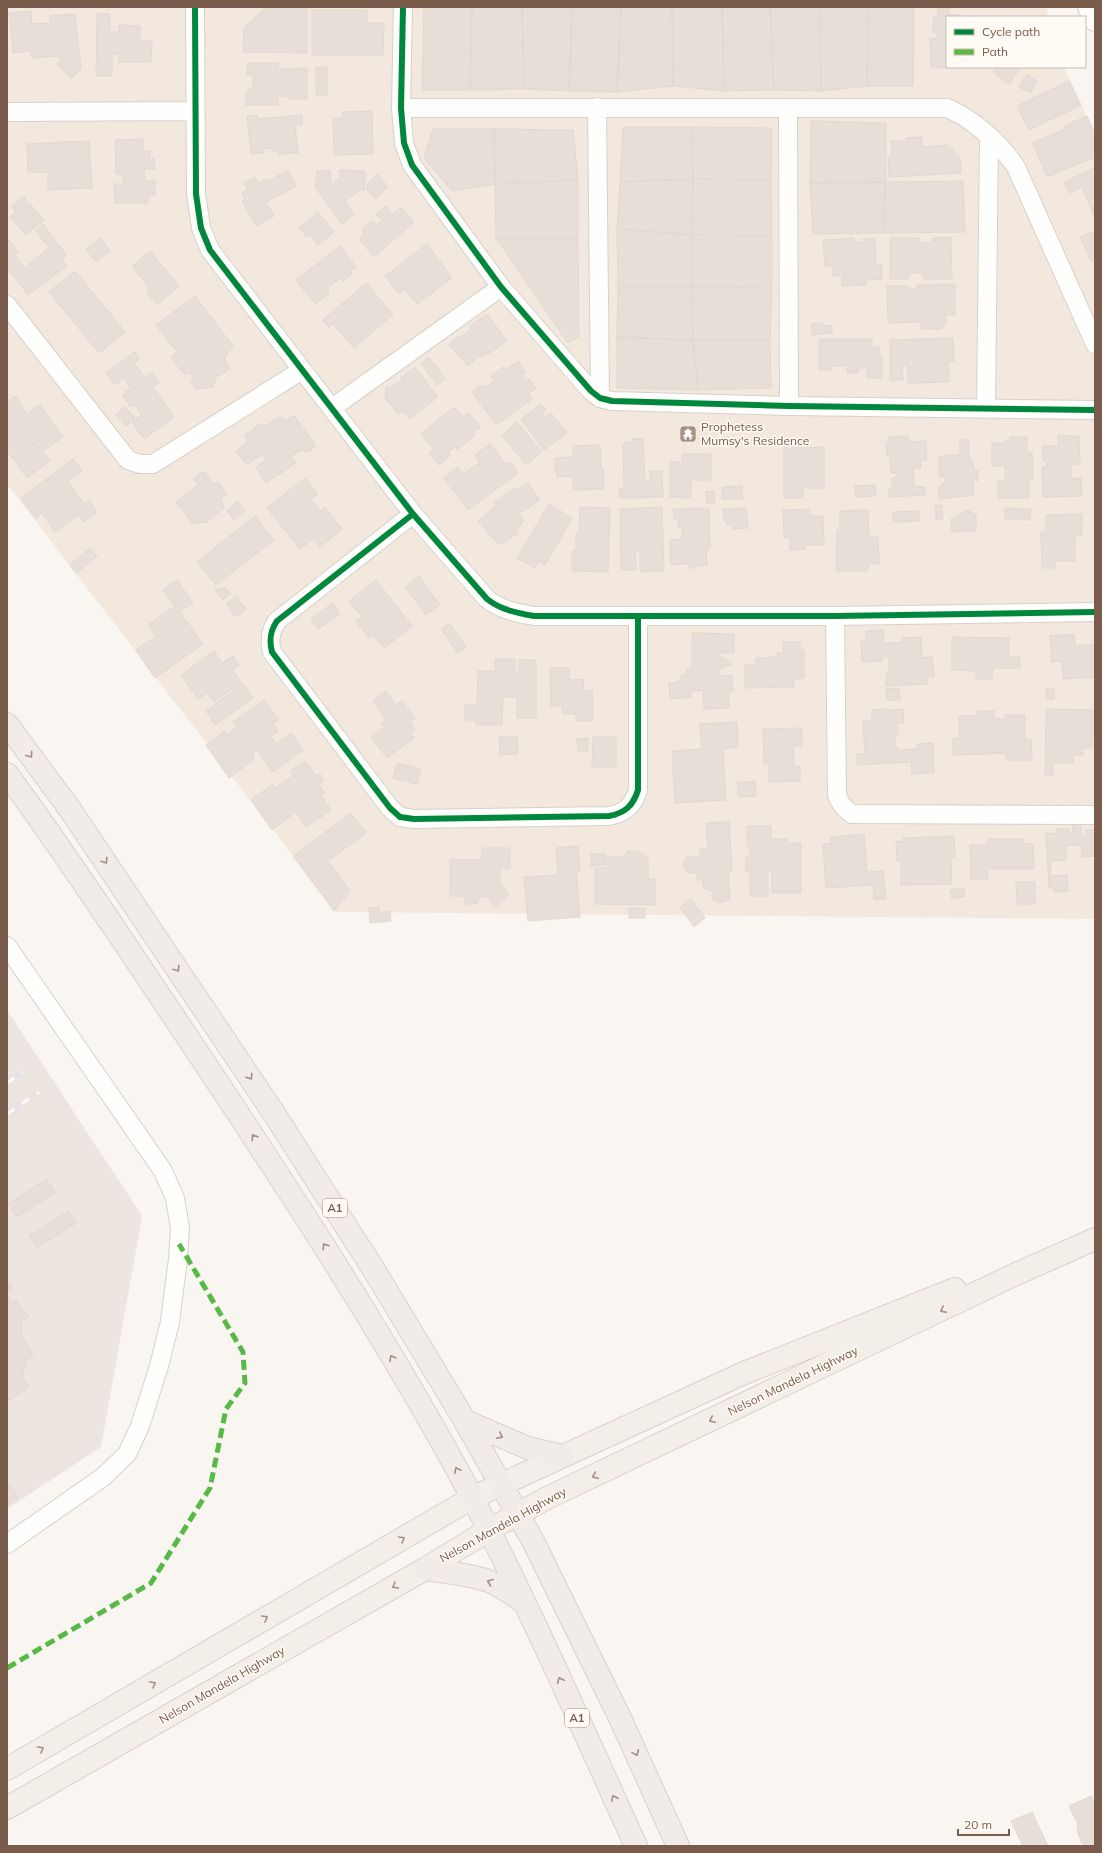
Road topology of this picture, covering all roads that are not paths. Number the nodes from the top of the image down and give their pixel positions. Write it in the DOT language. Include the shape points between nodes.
graph roads {
  1 [pos="195,7"];
  2 [pos="402,7"];
  3 [pos="1090,7"];
  4 [pos="1095,20"];
  5 [pos="597,107"];
  6 [pos="401,108"];
  7 [pos="788,108"];
  8 [pos="195,111"];
  9 [pos="7,112"];
  10 [pos="989,136"];
  11 [pos="501,287"];
  12 [pos="7,305"];
  13 [pos="1095,344"];
  14 [pos="302,370"];
  15 [pos="600,398"];
  16 [pos="789,406"];
  17 [pos="332,408"];
  18 [pos="986,409"];
  19 [pos="1095,410"];
  20 [pos="413,514"];
  21 [pos="1095,612"];
  22 [pos="638,616"];
  23 [pos="835,616"];
  24 [pos="7,724"];
  25 [pos="7,774"];
  26 [pos="1095,815"];
  27 [pos="7,946"];
  28 [pos="1095,1228"];
  29 [pos="1095,1239"];
  30 [pos="1014,1270"];
  31 [pos="465,1421"];
  32 [pos="562,1456"];
  33 [pos="501,1484"];
  34 [pos="472,1498"];
  35 [pos="518,1514"];
  36 [pos="489,1530"];
  37 [pos="7,1544"];
  38 [pos="425,1569"];
  39 [pos="524,1602"];
  40 [pos="7,1769"];
  41 [pos="7,1808"];
  42 [pos="636,1846"];
  43 [pos="678,1846"];
  1 -- 8 [label="street"];
  2 -- 6 [label="street"];
  3 -- 4 [label="street"];
  5 -- 6 [label="street"];
  5 -- 7 [label="street"];
  5 -- 15 [label="street"];
  6 -- 11 [label="street" via="404,143 412,165"];
  7 -- 10 [label="street" via="947,108"];
  7 -- 16 [label="street"];
  8 -- 9 [label="street"];
  8 -- 14 [label="street" via="196,194 201,228 210,250"];
  10 -- 13 [label="street" via="1016,167"];
  10 -- 18 [label="street"];
  11 -- 15 [label="street" via="591,391"];
  11 -- 17 [label="street"];
  12 -- 14 [label="street" via="128,460 140,464 154,464"];
  14 -- 17 [label="street"];
  15 -- 16 [label="street" via="612,401"];
  16 -- 18 [label="street"];
  17 -- 20 [label="street"];
  18 -- 19 [label="street"];
  20 -- 22 [label="street" via="487,599 496,605 516,613 534,616"];
  20 -- 22 [label="street" via="277,620 270,641 272,652 390,808 400,817 414,819 609,816 629,808 638,790"];
  21 -- 23 [label="street"];
  22 -- 23 [label="street"];
  23 -- 26 [label="street" via="837,795 845,810 852,814"];
  24 -- 31 [label="highway, A1, one-way" via="68,808 273,1112 374,1270"];
  34 -- 25 [label="highway, A1, one-way" via="335,1262 250,1131 45,826"];
  27 -- 37 [label="street" via="163,1171 175,1198 180,1228 170,1322 140,1426 127,1454 104,1477"];
  28 -- 30 [label="main road"];
  29 -- 30 [label="main road"];
  30 -- 32 [label="main road, Nelson Mandela Highway" via="744,1373"];
  30 -- 35 [label="main road, Nelson Mandela Highway, one-way"];
  31 -- 32 [label="highway, one-way" via="528,1448"];
  31 -- 33 [label="highway, A1"];
  32 -- 33 [label="main road, Nelson Mandela Highway"];
  33 -- 34 [label="main road, Nelson Mandela Highway"];
  33 -- 35 [label="highway, A1"];
  34 -- 36 [label="highway, A1"];
  40 -- 34 [label="main road, Nelson Mandela Highway, one-way"];
  35 -- 36 [label="main road, Nelson Mandela Highway"];
  35 -- 43 [label="highway, A1, one-way" via="620,1718"];
  36 -- 38 [label="main road, Nelson Mandela Highway"];
  36 -- 39 [label="highway, A1"];
  39 -- 38 [label="highway, one-way" via="486,1580"];
  38 -- 41 [label="main road, Nelson Mandela Highway, one-way"];
  42 -- 39 [label="highway, A1, one-way"];
}
